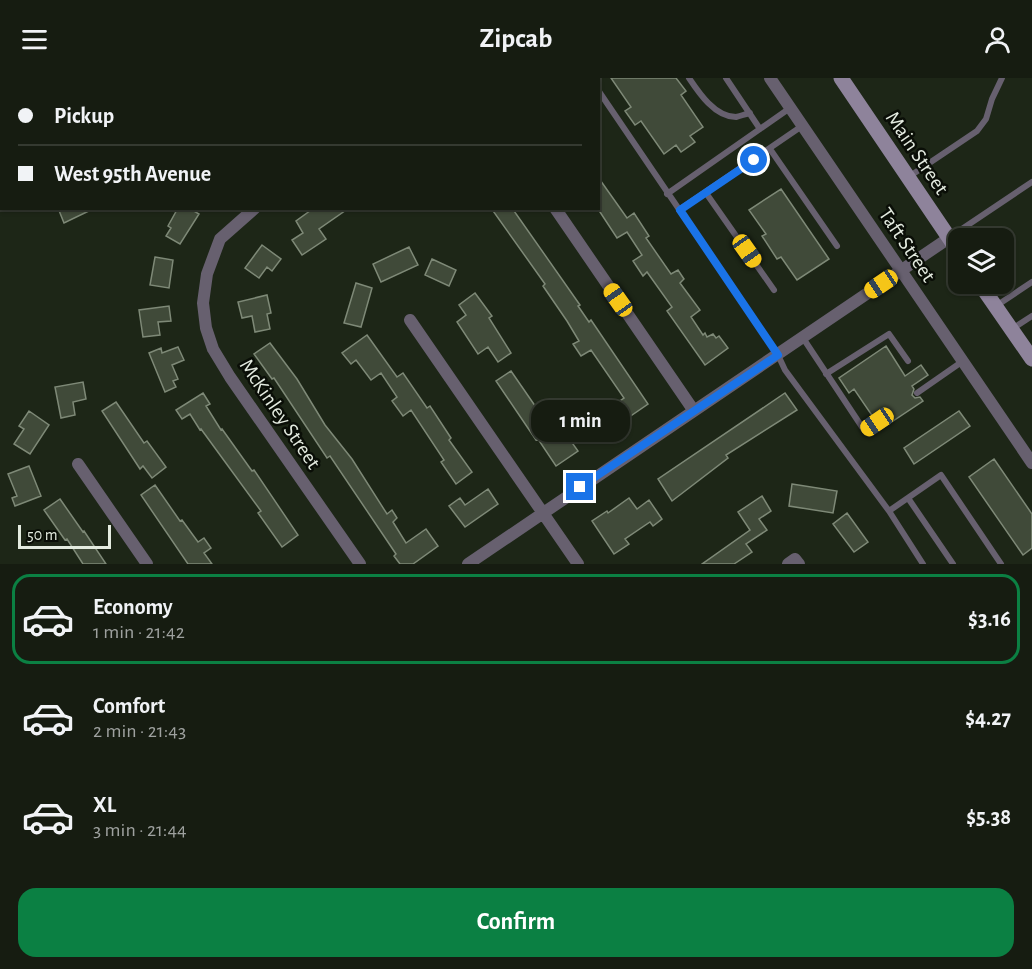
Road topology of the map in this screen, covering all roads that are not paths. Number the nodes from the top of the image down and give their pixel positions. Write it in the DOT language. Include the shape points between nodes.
graph roads {
  1 [pos="689,78"];
  2 [pos="726,78"];
  3 [pos="770,78"];
  4 [pos="841,78"];
  5 [pos="1002,78"];
  6 [pos="600,93"];
  7 [pos="791,108"];
  8 [pos="750,113"];
  9 [pos="803,126"];
  10 [pos="760,129"];
  11 [pos="770,149"];
  12 [pos="908,177"];
  13 [pos="1032,182"];
  14 [pos="706,193"];
  15 [pos="668,194"];
  16 [pos="253,210"];
  17 [pos="556,210"];
  18 [pos="680,210"];
  19 [pos="964,228"];
  20 [pos="948,237"];
  21 [pos="948,239"];
  22 [pos="837,246"];
  23 [pos="901,270"];
  24 [pos="1032,282"];
  25 [pos="774,290"];
  26 [pos="987,294"];
  27 [pos="996,306"];
  28 [pos="1032,316"];
  29 [pos="410,320"];
  30 [pos="1012,330"];
  31 [pos="803,338"];
  32 [pos="778,355"];
  33 [pos="1032,359"];
  34 [pos="908,361"];
  35 [pos="963,361"];
  36 [pos="826,374"];
  37 [pos="917,393"];
  38 [pos="694,411"];
  39 [pos="877,422"];
  40 [pos="78,464"];
  41 [pos="1032,464"];
  42 [pos="908,498"];
  43 [pos="889,511"];
  44 [pos="542,513"];
  45 [pos="147,564"];
  46 [pos="360,564"];
  47 [pos="468,564"];
  48 [pos="578,564"];
  49 [pos="923,564"];
  50 [pos="952,564"];
  51 [pos="1001,564"];
  1 -- 8 [label="lane" via="707,102 720,111 734,117"];
  2 -- 8 [label="lane"];
  3 -- 7 [label="street, Taft Street"];
  4 -- 12 [label="main road, Main Street"];
  5 -- 12 [label="lane" via="977,130"];
  6 -- 15 [label="lane"];
  7 -- 9 [label="street, Taft Street"];
  7 -- 10 [label="lane"];
  8 -- 10 [label="lane"];
  9 -- 11 [label="lane"];
  9 -- 23 [label="street, Taft Street"];
  10 -- 15 [label="lane"];
  11 -- 14 [label="lane"];
  11 -- 22 [label="lane"];
  12 -- 20 [label="main road, Main Street"];
  13 -- 19 [label="lane"];
  14 -- 18 [label="lane"];
  14 -- 25 [label="lane"];
  15 -- 18 [label="lane"];
  16 -- 46 [label="street, McKinley Street" via="220,239 207,274 203,303 206,328 213,350"];
  17 -- 38 [label="street"];
  18 -- 32 [label="lane"];
  21 -- 23 [label="street"];
  23 -- 31 [label="street"];
  23 -- 35 [label="street, Taft Street"];
  24 -- 27 [label="lane"];
  26 -- 27 [label="main road"];
  27 -- 30 [label="main road"];
  28 -- 30 [label="lane"];
  29 -- 44 [label="street"];
  30 -- 33 [label="main road"];
  31 -- 32 [label="street"];
  31 -- 36 [label="lane"];
  32 -- 38 [label="street"];
  32 -- 43 [label="lane"];
  34 -- 36 [label="lane" via="890,334"];
  35 -- 37 [label="lane"];
  35 -- 41 [label="street, Taft Street"];
  36 -- 39 [label="lane" via="864,430"];
  38 -- 44 [label="street"];
  40 -- 45 [label="street"];
  42 -- 43 [label="lane"];
  42 -- 50 [label="lane"];
  42 -- 51 [label="lane" via="941,475"];
  43 -- 49 [label="lane"];
  44 -- 47 [label="street"];
  44 -- 48 [label="street"];
}
